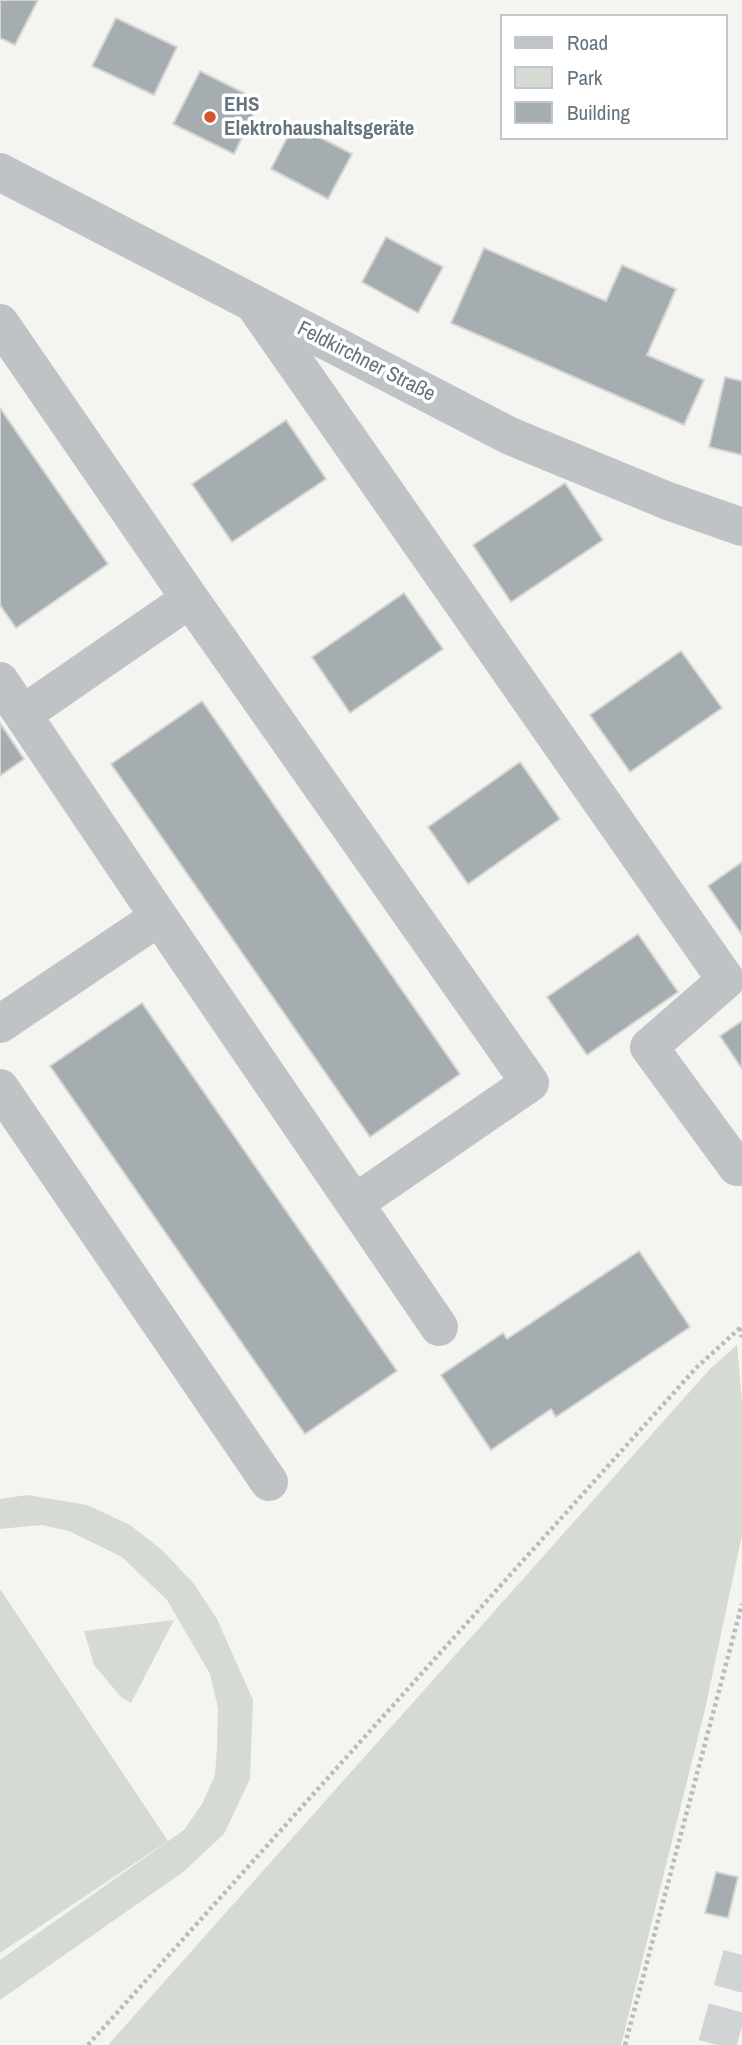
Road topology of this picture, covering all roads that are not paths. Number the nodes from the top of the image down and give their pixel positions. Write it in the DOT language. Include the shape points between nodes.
graph roads {
  1 [pos="0,172"];
  2 [pos="254,304"];
  3 [pos="0,323"];
  4 [pos="742,527"];
  5 [pos="190,599"];
  6 [pos="0,681"];
  7 [pos="23,714"];
  8 [pos="159,917"];
  9 [pos="0,1024"];
  10 [pos="0,1088"];
  11 [pos="737,1167"];
  12 [pos="355,1203"];
  13 [pos="439,1327"];
  14 [pos="269,1482"];
  1 -- 2 [label="street, Feldkirchner Straße"];
  2 -- 4 [label="street, Feldkirchner Straße" via="510,436"];
  2 -- 11 [label="street" via="726,980 649,1047"];
  3 -- 5 [label="street"];
  5 -- 7 [label="street"];
  5 -- 12 [label="street" via="530,1083"];
  6 -- 7 [label="street"];
  7 -- 8 [label="street"];
  8 -- 9 [label="street"];
  8 -- 12 [label="street"];
  10 -- 14 [label="street"];
  12 -- 13 [label="street"];
}
